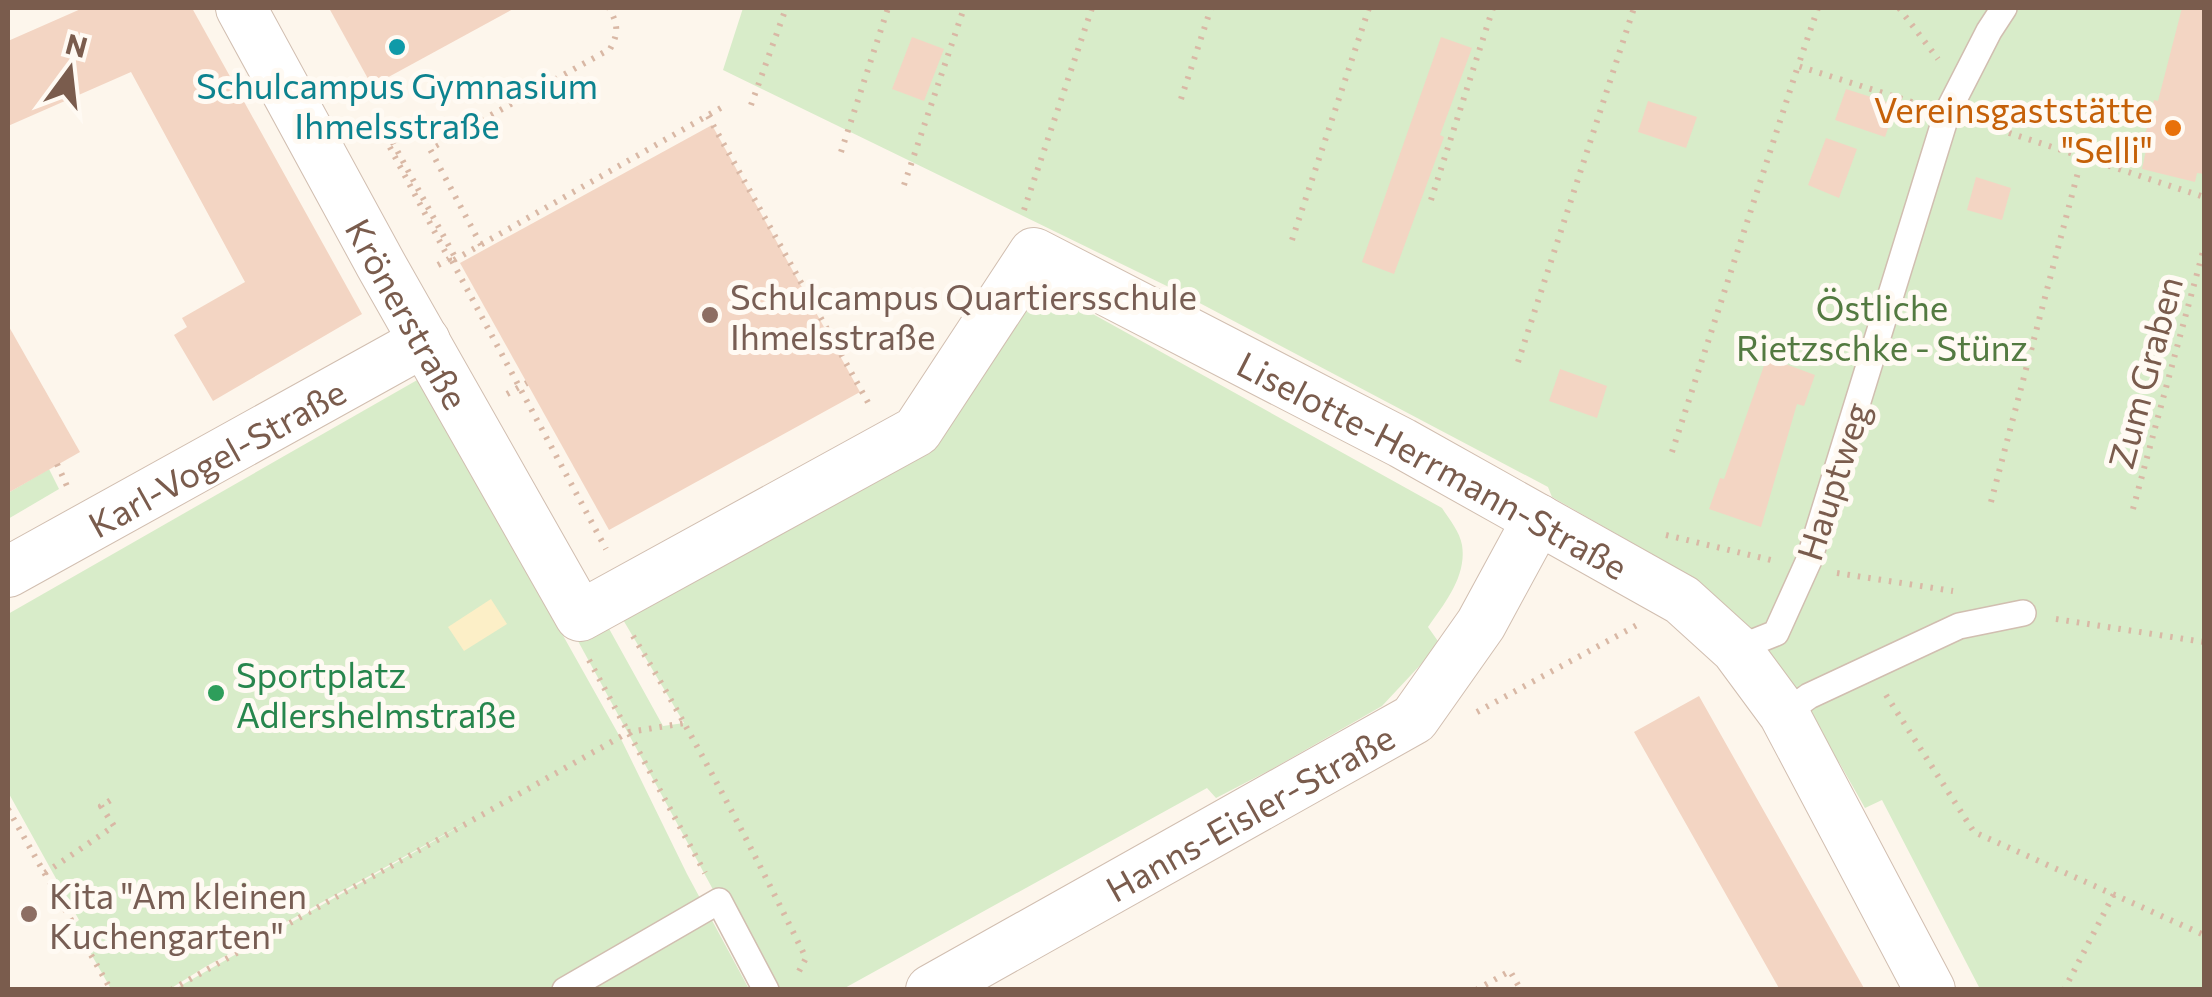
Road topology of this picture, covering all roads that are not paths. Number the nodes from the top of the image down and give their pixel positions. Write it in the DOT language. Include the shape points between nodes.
graph roads {
  1 [pos="240,8"];
  2 [pos="2004,8"];
  3 [pos="425,341"];
  4 [pos="1538,519"];
  5 [pos="8,572"];
  6 [pos="2023,614"];
  7 [pos="583,636"];
  8 [pos="1736,649"];
  9 [pos="1784,714"];
  10 [pos="565,990"];
  11 [pos="766,990"];
  12 [pos="931,990"];
  13 [pos="1930,990"];
  1 -- 3 [label="street, Krönerstraße"];
  2 -- 8 [label="lane, Hauptweg" via="1947,113 1805,568 1776,633"];
  3 -- 5 [label="street, Karl-Vogel-Straße"];
  3 -- 7 [label="street, Krönerstraße"];
  4 -- 7 [label="street, Liselotte-Herrmann-Straße" via="1034,253 917,430"];
  4 -- 8 [label="street, Liselotte-Herrmann-Straße" via="1682,600"];
  4 -- 12 [label="street, Hanns-Eisler-Straße" via="1481,624 1414,718"];
  6 -- 9 [label="lane" via="1959,626"];
  8 -- 9 [label="street, Liselotte-Herrmann-Straße"];
  9 -- 13 [label="street, Liselotte-Herrmann-Straße"];
  10 -- 11 [label="lane" via="720,900"];
}
